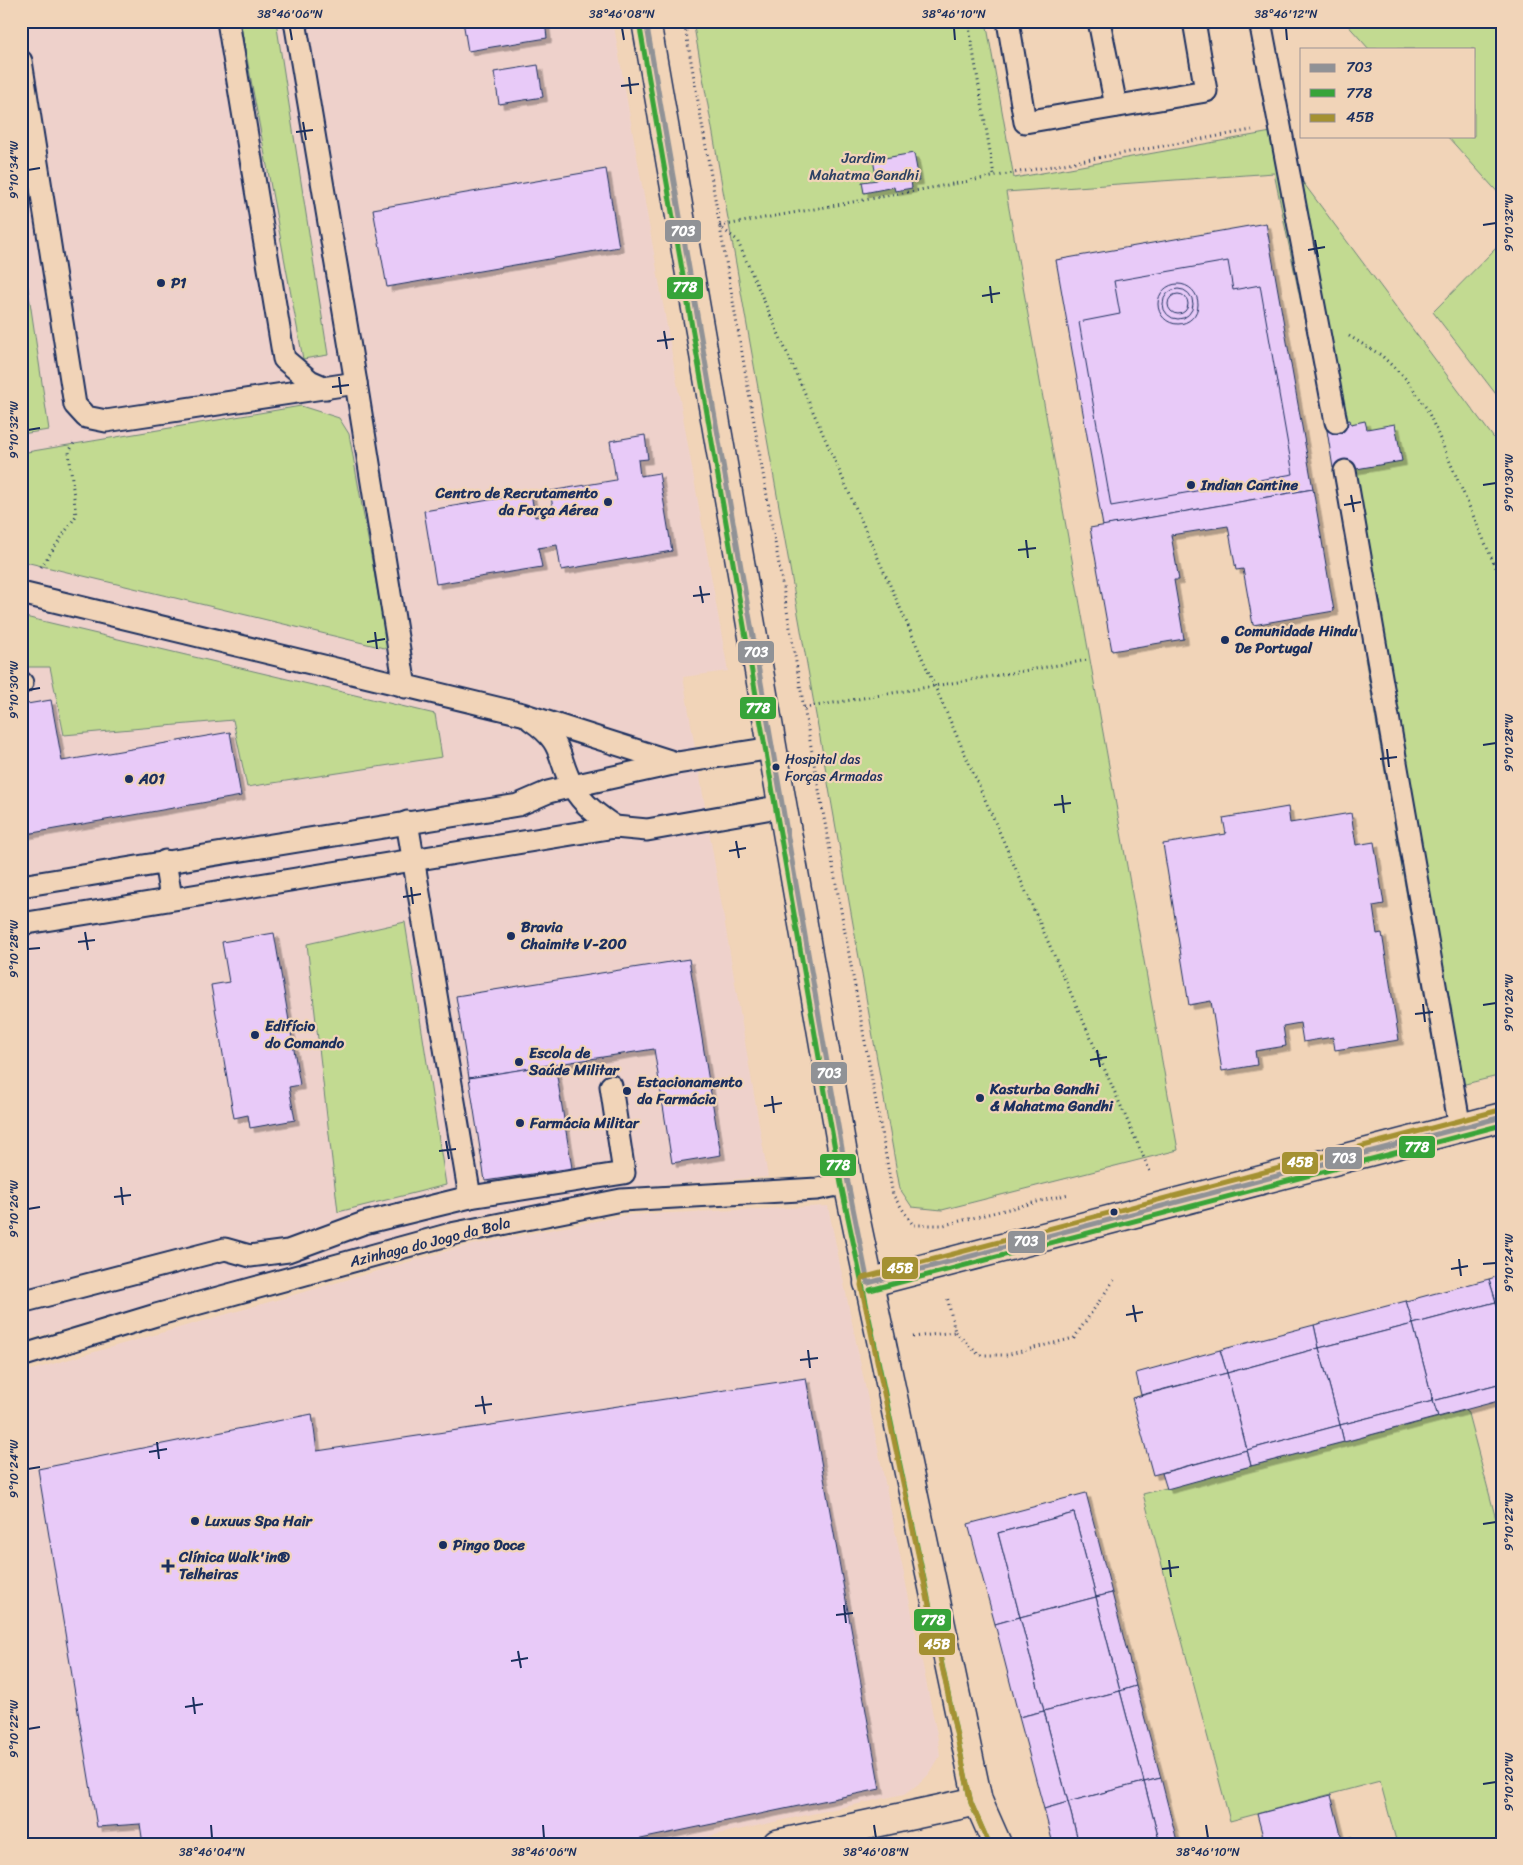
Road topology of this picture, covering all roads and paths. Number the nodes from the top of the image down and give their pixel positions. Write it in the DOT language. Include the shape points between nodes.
graph roads {
  1 [pos="228,21"];
  2 [pos="295,21"];
  3 [pos="646,21"];
  4 [pos="684,21"];
  5 [pos="968,21"];
  6 [pos="1008,21"];
  7 [pos="1100,21"];
  8 [pos="1194,21"];
  9 [pos="1260,21"];
  10 [pos="21,62"];
  11 [pos="1116,106"];
  12 [pos="1280,125"];
  13 [pos="994,175"];
  14 [pos="719,226"];
  15 [pos="1317,325"];
  16 [pos="356,383"];
  17 [pos="326,388"];
  18 [pos="86,417"];
  19 [pos="1336,422"];
  20 [pos="1345,471"];
  21 [pos="36,575"];
  22 [pos="1502,582"];
  23 [pos="21,593"];
  24 [pos="1088,660"];
  25 [pos="935,686"];
  26 [pos="404,687"];
  27 [pos="804,708"];
  28 [pos="522,714"];
  29 [pos="773,748"];
  30 [pos="678,763"];
  31 [pos="572,786"];
  32 [pos="783,806"];
  33 [pos="407,822"];
  34 [pos="615,827"];
  35 [pos="413,859"];
  36 [pos="165,862"];
  37 [pos="21,886"];
  38 [pos="171,898"];
  39 [pos="21,924"];
  40 [pos="611,1086"];
  41 [pos="1502,1117"];
  42 [pos="1460,1128"];
  43 [pos="1160,1172"];
  44 [pos="1152,1174"];
  45 [pos="1142,1176"];
  46 [pos="848,1183"];
  47 [pos="1076,1192"];
  48 [pos="470,1196"];
  49 [pos="1114,1280"];
  50 [pos="868,1283"];
  51 [pos="21,1302"];
  52 [pos="955,1332"];
  53 [pos="21,1356"];
  54 [pos="978,1801"];
  55 [pos="777,1844"];
  56 [pos="997,1844"];
  1 -- 17 [label="lane" via="284,359 310,382"];
  2 -- 16 [label="lane"];
  3 -- 29 [label="street"];
  4 -- 14 [label="path"];
  5 -- 13 [label="path"];
  6 -- 11 [label="lane" via="1025,122"];
  7 -- 11 [label="lane"];
  8 -- 11 [label="lane" via="1206,91"];
  9 -- 12 [label="lane"];
  10 -- 18 [label="lane" via="75,405"];
  12 -- 13 [label="path"];
  12 -- 15 [label="lane"];
  13 -- 14 [label="path"];
  14 -- 25 [label="path" via="736,240"];
  14 -- 27 [label="path"];
  15 -- 19 [label="lane"];
  15 -- 22 [label="path" via="1350,337 1380,355 1407,380 1427,409"];
  16 -- 17 [label="lane"];
  16 -- 26 [label="lane"];
  17 -- 18 [label="lane" via="106,421"];
  18 -- 21 [label="path" via="69,452 76,516"];
  20 -- 42 [label="lane"];
  23 -- 26 [label="lane"];
  24 -- 25 [label="path"];
  25 -- 27 [label="path"];
  25 -- 44 [label="path"];
  26 -- 28 [label="lane"];
  27 -- 47 [label="path" via="893,1194 912,1224 944,1225"];
  28 -- 30 [label="lane"];
  28 -- 31 [label="lane" via="546,731 560,749"];
  29 -- 30 [label="lane"];
  29 -- 32 [label="street"];
  30 -- 31 [label="lane"];
  31 -- 33 [label="lane" via="518,805"];
  31 -- 34 [label="lane" via="584,803"];
  32 -- 34 [label="lane" via="647,830"];
  32 -- 46 [label="street"];
  33 -- 35 [label="lane"];
  33 -- 36 [label="lane"];
  34 -- 35 [label="lane"];
  35 -- 38 [label="lane"];
  35 -- 48 [label="lane"];
  36 -- 37 [label="lane"];
  36 -- 38 [label="lane"];
  38 -- 39 [label="lane"];
  40 -- 48 [label="lane" via="624,1174"];
  41 -- 42 [label="street"];
  42 -- 50 [label="street"];
  43 -- 44 [label="path"];
  44 -- 45 [label="path"];
  46 -- 50 [label="street"];
  46 -- 53 [label="lane, Azinhaga do Jogo da Bola" via="817,1189 621,1200 452,1234"];
  48 -- 51 [label="lane" via="364,1222 288,1250 250,1256 225,1249"];
  49 -- 52 [label="path" via="1074,1338 1006,1355 979,1355"];
  50 -- 54 [label="street"];
  54 -- 55 [label="street"];
  54 -- 56 [label="street"];
}
